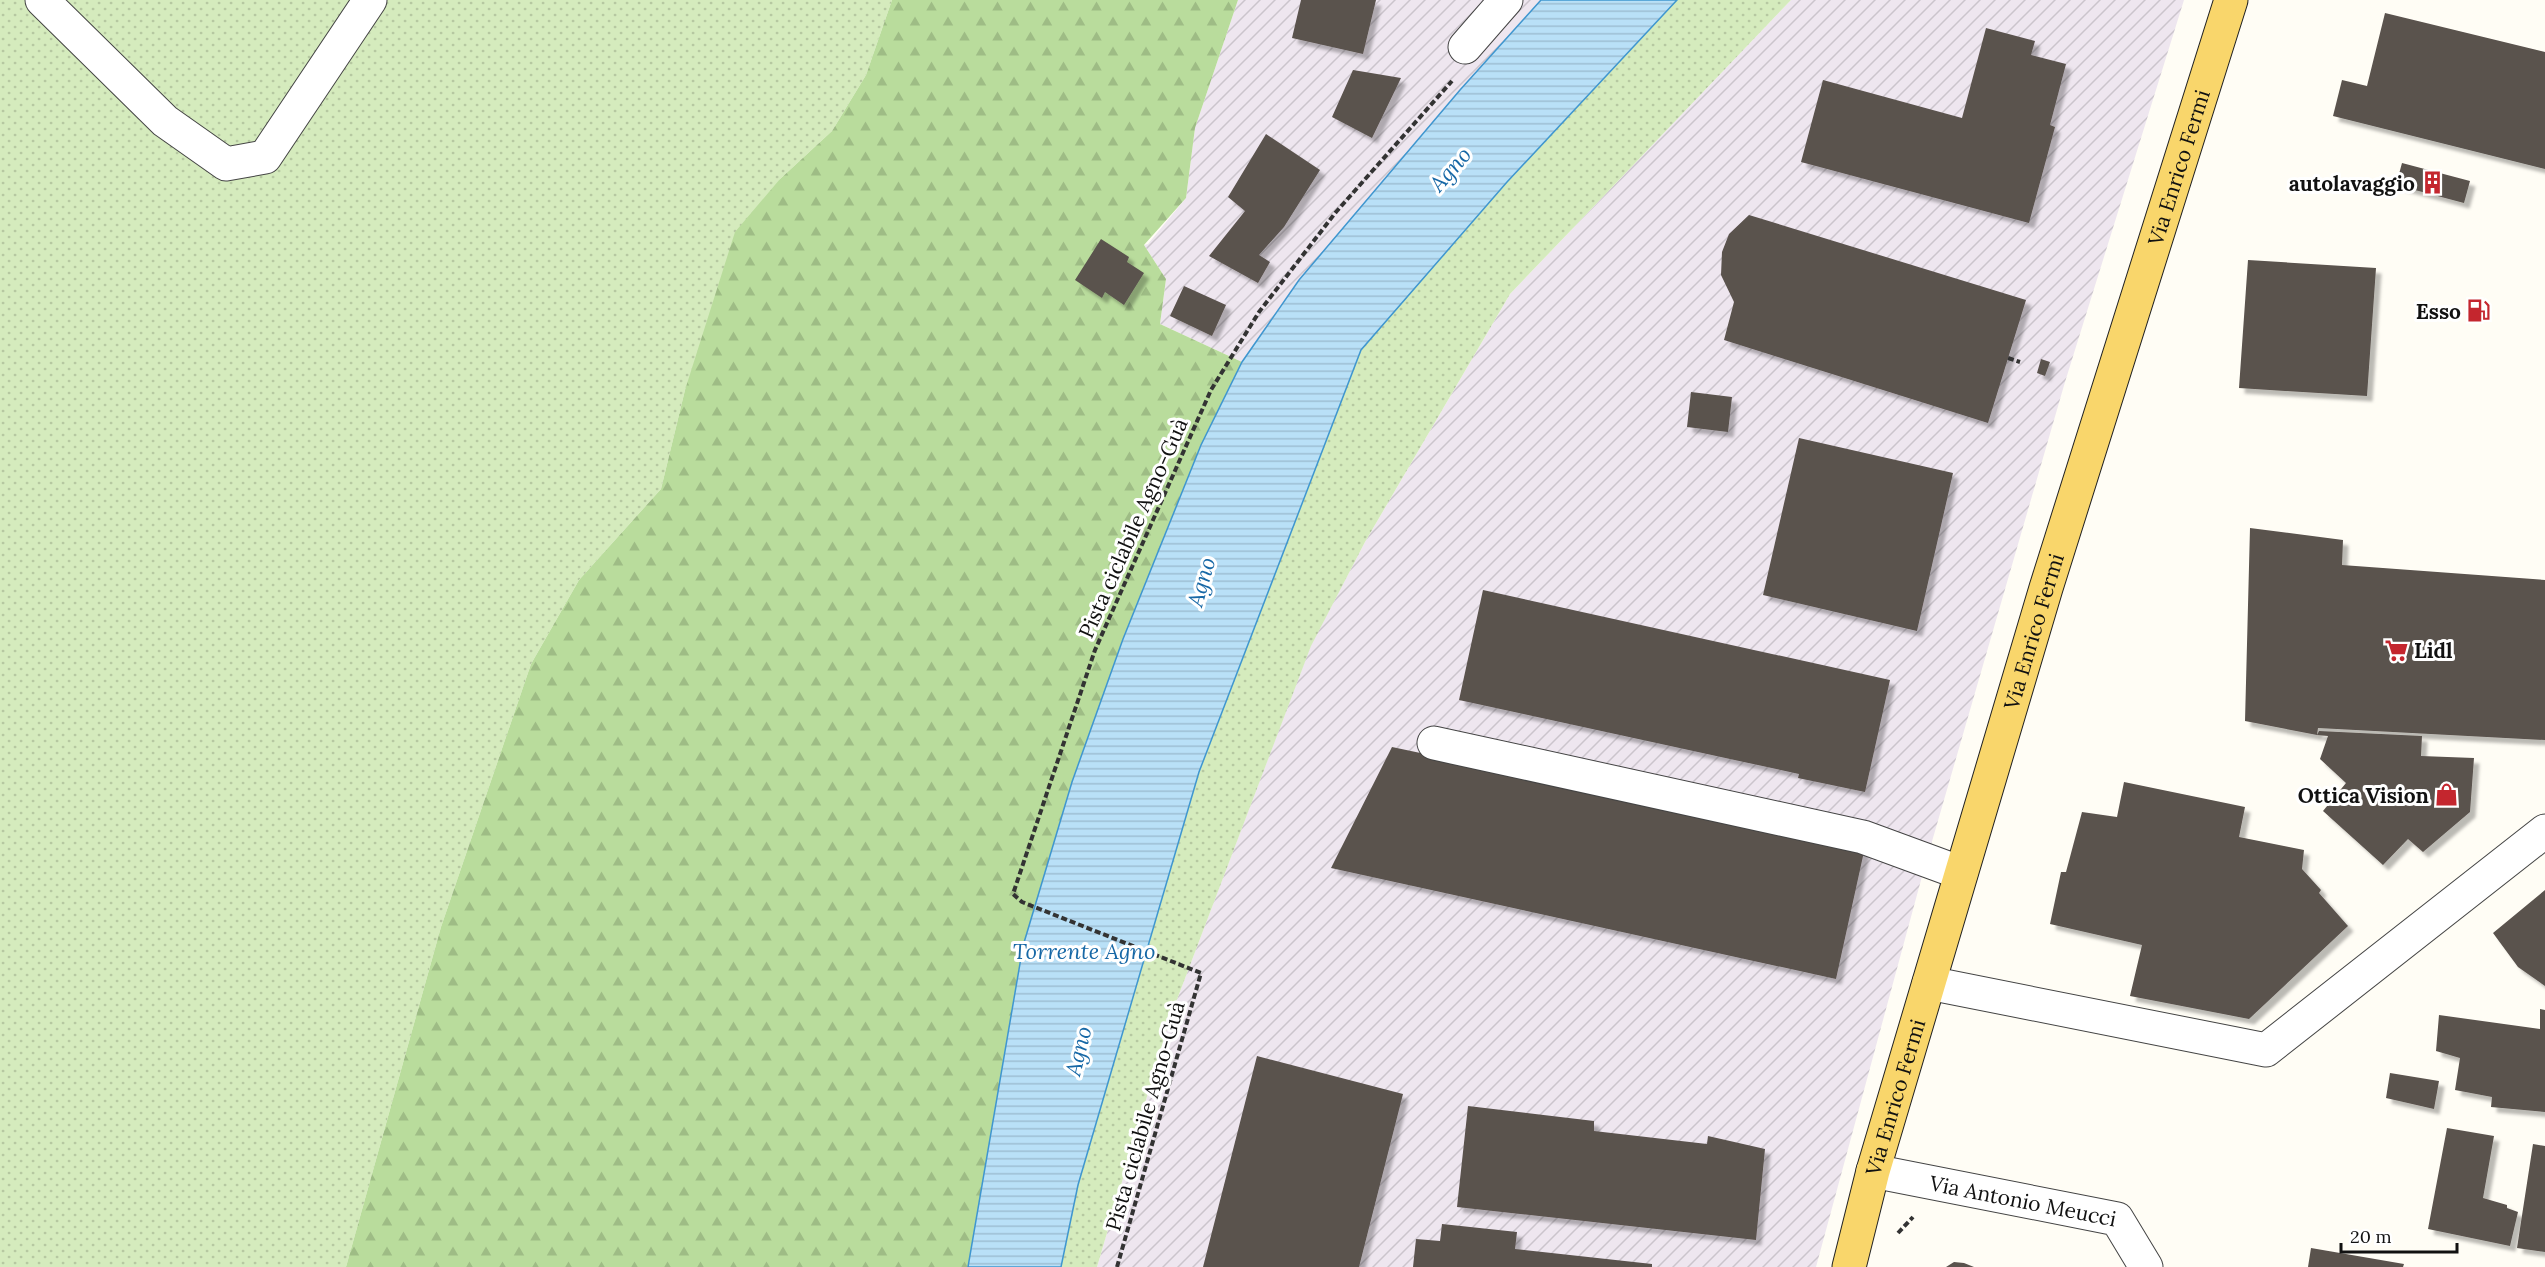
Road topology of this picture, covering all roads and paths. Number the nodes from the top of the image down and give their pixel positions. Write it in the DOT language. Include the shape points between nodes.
graph roads {
  1 [pos="42,0"];
  2 [pos="370,0"];
  3 [pos="1506,0"];
  4 [pos="2231,0"];
  5 [pos="1461,61"];
  6 [pos="2008,358"];
  7 [pos="2020,362"];
  8 [pos="1434,743"];
  9 [pos="2545,831"];
  10 [pos="1961,873"];
  11 [pos="1929,983"];
  12 [pos="1873,1172"];
  13 [pos="1118,1267"];
  14 [pos="1849,1267"];
  15 [pos="2146,1267"];
  1 -- 2 [label="street" via="165,121 226,164 265,157"];
  3 -- 5 [label="street"];
  4 -- 10 [label="main road, Via Enrico Fermi"];
  5 -- 13 [label="path, Pista ciclabile Agno-Guà" via="1259,312 1211,390 1095,650 1013,894 1022,903 1201,973"];
  6 -- 7 [label="path"];
  8 -- 10 [label="street" via="1863,837"];
  9 -- 11 [label="street" via="2266,1050"];
  10 -- 11 [label="main road, Via Enrico Fermi"];
  11 -- 12 [label="main road, Via Enrico Fermi"];
  12 -- 14 [label="main road, Via Enrico Fermi"];
  12 -- 15 [label="street, Via Antonio Meucci" via="2117,1219"];
}
